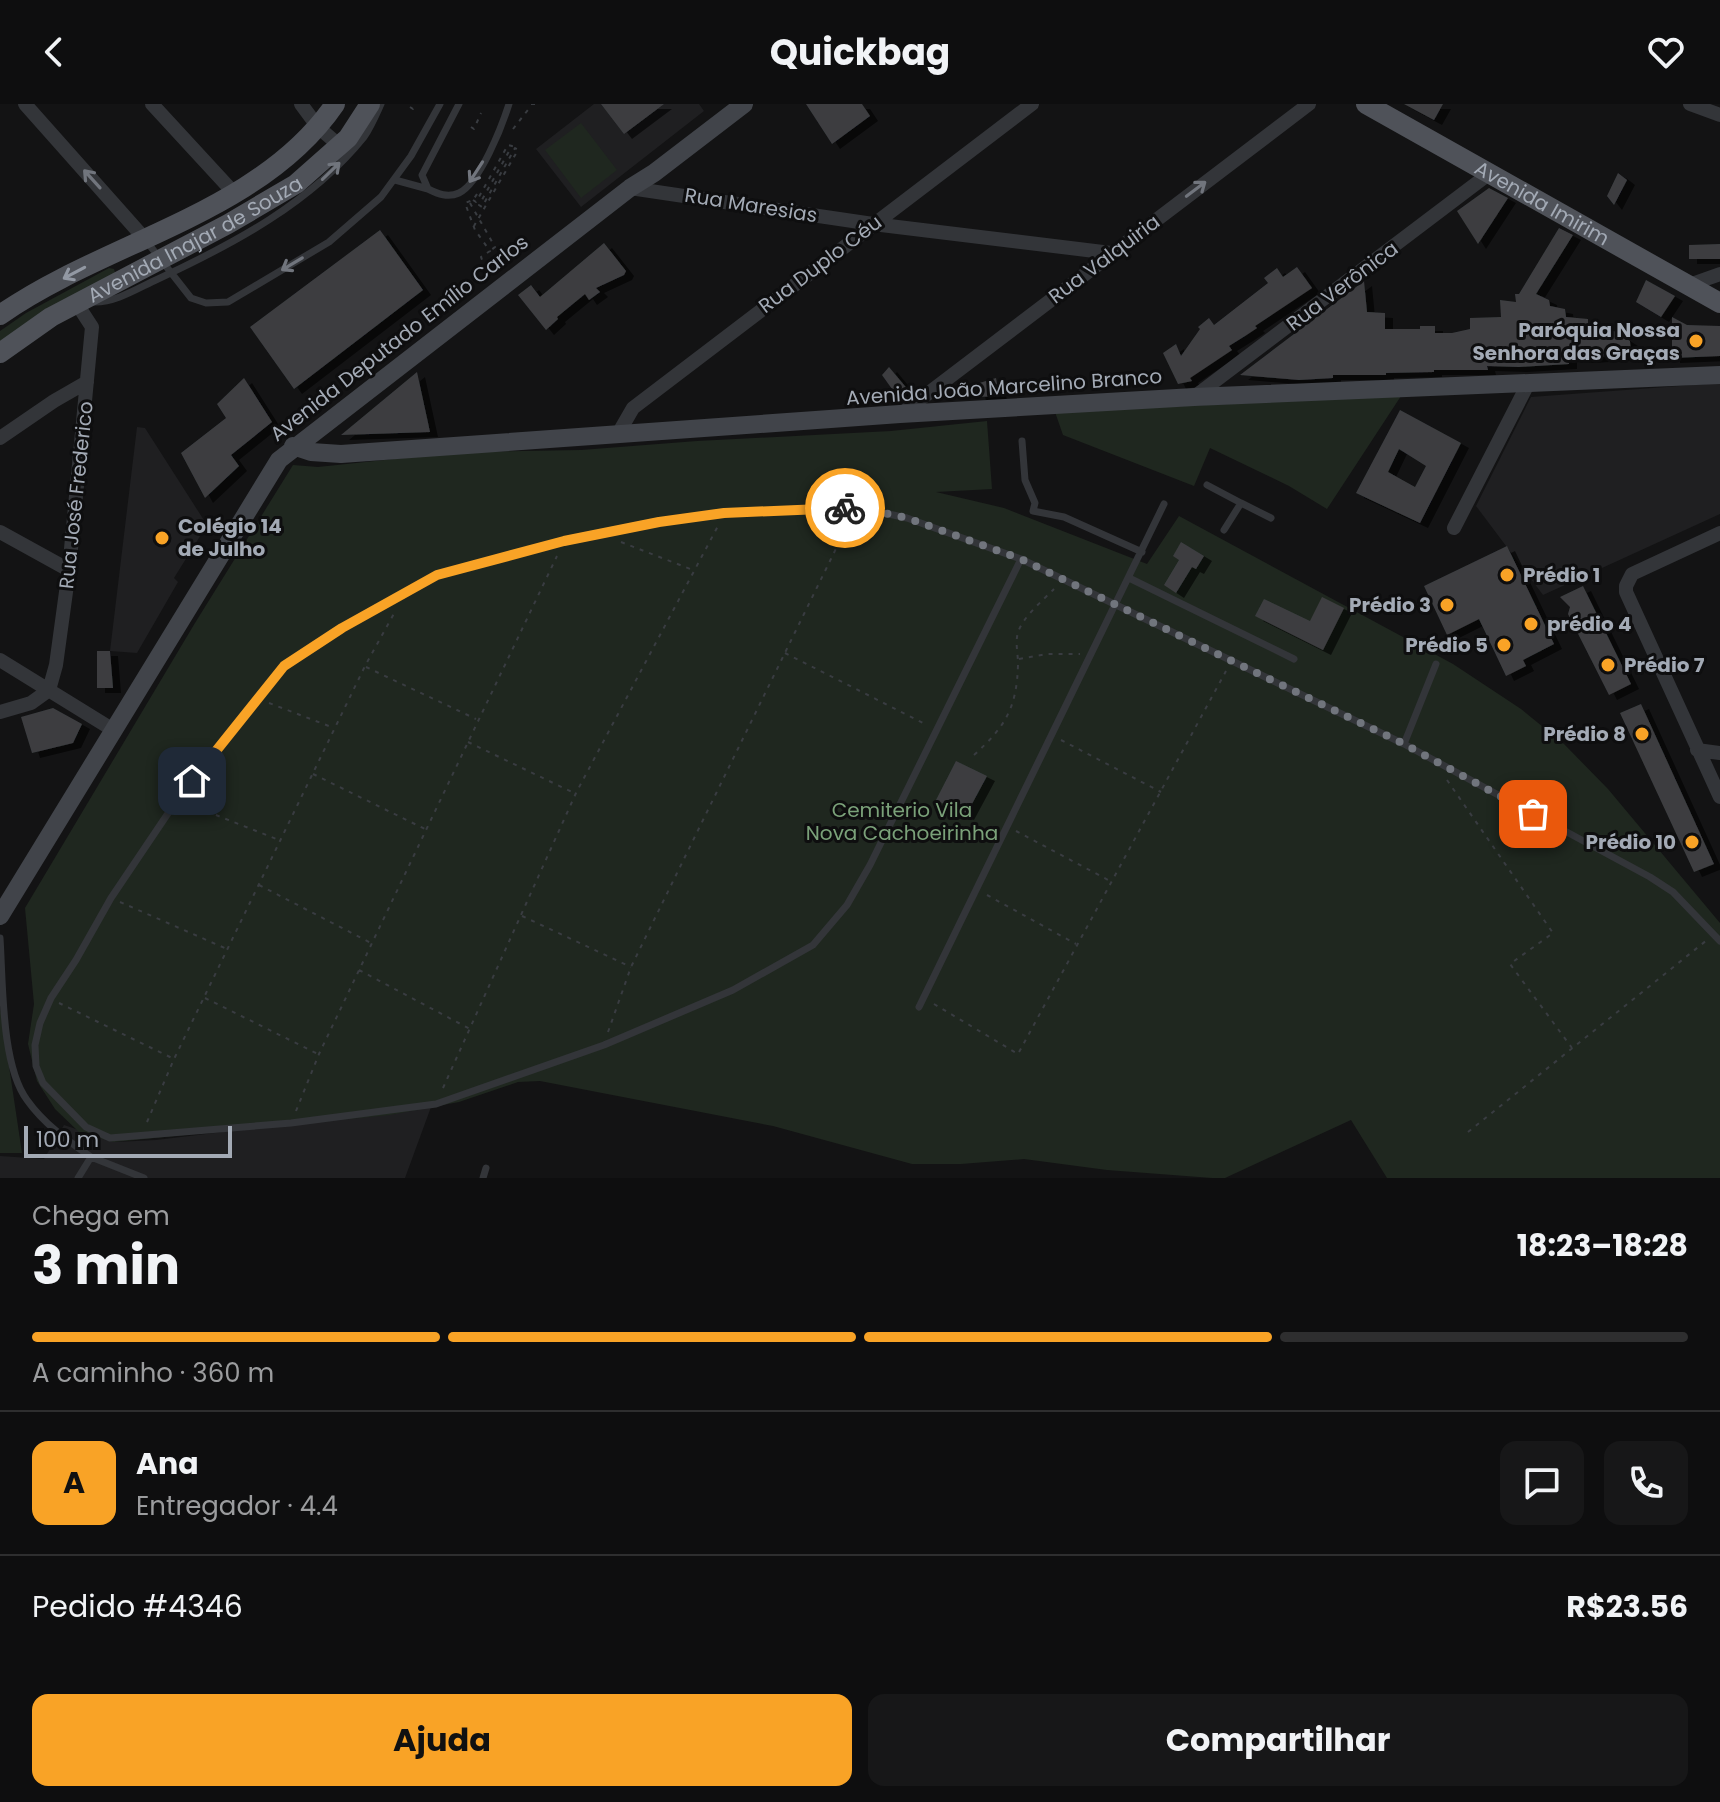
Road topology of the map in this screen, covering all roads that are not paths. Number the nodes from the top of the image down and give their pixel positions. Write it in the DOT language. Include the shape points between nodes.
graph roads {
  1 [pos="25,104"];
  2 [pos="152,104"];
  3 [pos="301,104"];
  4 [pos="335,104"];
  5 [pos="370,104"];
  6 [pos="381,104"];
  7 [pos="440,104"];
  8 [pos="459,104"];
  9 [pos="509,104"];
  10 [pos="744,104"];
  11 [pos="1032,104"];
  12 [pos="1309,104"];
  13 [pos="1690,104"];
  14 [pos="1376,107"];
  15 [pos="1720,115"];
  16 [pos="318,127"];
  17 [pos="340,146"];
  18 [pos="1490,173"];
  19 [pos="395,180"];
  20 [pos="630,188"];
  21 [pos="428,189"];
  22 [pos="234,193"];
  23 [pos="873,224"];
  24 [pos="144,238"];
  25 [pos="1111,253"];
  26 [pos="166,266"];
  27 [pos="1720,274"];
  28 [pos="1689,285"];
  29 [pos="80,303"];
  30 [pos="1720,303"];
  31 [pos="0,315"];
  32 [pos="0,353"];
  33 [pos="1720,375"];
  34 [pos="87,382"];
  35 [pos="1529,382"];
  36 [pos="1194,397"];
  37 [pos="900,414"];
  38 [pos="618,434"];
  39 [pos="0,438"];
  40 [pos="1022,441"];
  41 [pos="293,446"];
  42 [pos="1207,485"];
  43 [pos="1241,503"];
  44 [pos="1164,504"];
  45 [pos="1271,518"];
  46 [pos="1454,528"];
  47 [pos="1224,530"];
  48 [pos="0,532"];
  49 [pos="1720,533"];
  50 [pos="1142,552"];
  51 [pos="1021,559"];
  52 [pos="69,570"];
  53 [pos="1129,578"];
  54 [pos="1116,605"];
  55 [pos="1294,659"];
  56 [pos="0,660"];
  57 [pos="1436,664"];
  58 [pos="49,690"];
  59 [pos="0,712"];
  60 [pos="115,731"];
  61 [pos="1404,744"];
  62 [pos="1697,750"];
  63 [pos="1720,753"];
  64 [pos="1720,797"];
  65 [pos="0,916"];
  66 [pos="0,938"];
  67 [pos="1720,941"];
  68 [pos="919,1007"];
  69 [pos="91,1157"];
  70 [pos="486,1168"];
  71 [pos="78,1178"];
  72 [pos="144,1178"];
  73 [pos="483,1178"];
  24 -- 1 [label="street, one-way"];
  2 -- 22 [label="street"];
  3 -- 16 [label="street"];
  4 -- 16 [label="main road, Avenida Inajar de Souza"];
  5 -- 17 [label="main road, Avenida Inajar de Souza"];
  26 -- 6 [label="lane, one-way" via="285,211 366,135"];
  7 -- 19 [label="lane"];
  8 -- 21 [label="lane" via="422,175"];
  9 -- 21 [label="lane, one-way" via="467,186 449,196"];
  10 -- 20 [label="street, Avenida Deputado Emílio Carlos"];
  11 -- 23 [label="street, Rua Duplo Céu"];
  25 -- 12 [label="street, Rua Valquiria, one-way"];
  13 -- 15 [label="street"];
  14 -- 18 [label="main road, Avenida Imirim"];
  16 -- 17 [label="street"];
  16 -- 22 [label="main road, Avenida Inajar de Souza"];
  17 -- 26 [label="main road, Avenida Inajar de Souza" via="296,184"];
  18 -- 28 [label="main road, Avenida Imirim"];
  18 -- 36 [label="street, Rua Verônica"];
  19 -- 21 [label="lane"];
  19 -- 26 [label="lane, one-way" via="329,242 228,302 191,298"];
  20 -- 23 [label="street, Rua Maresias"];
  20 -- 41 [label="street, Avenida Deputado Emílio Carlos"];
  22 -- 24 [label="main road, Avenida Inajar de Souza"];
  23 -- 25 [label="street, Rua Maresias"];
  23 -- 38 [label="street, Rua Duplo Céu" via="633,408"];
  24 -- 26 [label="lane"];
  24 -- 31 [label="main road, Avenida Inajar de Souza, one-way"];
  25 -- 37 [label="street, Rua Valquiria"];
  26 -- 29 [label="main road, Avenida Inajar de Souza"];
  27 -- 28 [label="street"];
  28 -- 30 [label="main road, Avenida Imirim"];
  29 -- 32 [label="main road, Avenida Inajar de Souza"];
  29 -- 34 [label="street, Rua José Frederico" via="92,327"];
  33 -- 35 [label="street, Avenida João Marcelino Branco"];
  34 -- 39 [label="street"];
  34 -- 52 [label="street, Rua José Frederico"];
  35 -- 36 [label="street, Avenida João Marcelino Branco"];
  35 -- 46 [label="street"];
  36 -- 37 [label="street, Avenida João Marcelino Branco"];
  37 -- 38 [label="street, Avenida João Marcelino Branco"];
  38 -- 41 [label="street, Avenida João Marcelino Branco" via="341,454"];
  40 -- 50 [label="lane" via="1033,511 1064,517"];
  41 -- 60 [label="street, Avenida Deputado Emílio Carlos" via="279,460"];
  42 -- 43 [label="lane"];
  43 -- 45 [label="lane"];
  43 -- 47 [label="lane"];
  44 -- 50 [label="lane"];
  48 -- 52 [label="street"];
  49 -- 62 [label="street" via="1632,574 1626,586"];
  50 -- 53 [label="lane"];
  51 -- 51 [label="lane" via="847,905 813,945 733,990 604,1045 436,1104 110,1138 73,1116 43,1083 35,1045 51,998 177,800 284,666 437,575 659,522 724,513 857,507 907,518"];
  51 -- 54 [label="lane"];
  52 -- 58 [label="street, Rua José Frederico"];
  53 -- 54 [label="lane"];
  53 -- 55 [label="lane"];
  54 -- 61 [label="lane"];
  54 -- 68 [label="lane"];
  56 -- 58 [label="street"];
  57 -- 61 [label="lane"];
  58 -- 59 [label="street" via="31,703"];
  58 -- 60 [label="street"];
  60 -- 65 [label="street, Avenida Deputado Emílio Carlos"];
  61 -- 67 [label="lane" via="1650,877 1673,892"];
  62 -- 63 [label="street"];
  62 -- 64 [label="street"];
  66 -- 69 [label="lane" via="13,1074 40,1117"];
  69 -- 71 [label="lane"];
  69 -- 72 [label="lane"];
  70 -- 73 [label="lane"];
}
